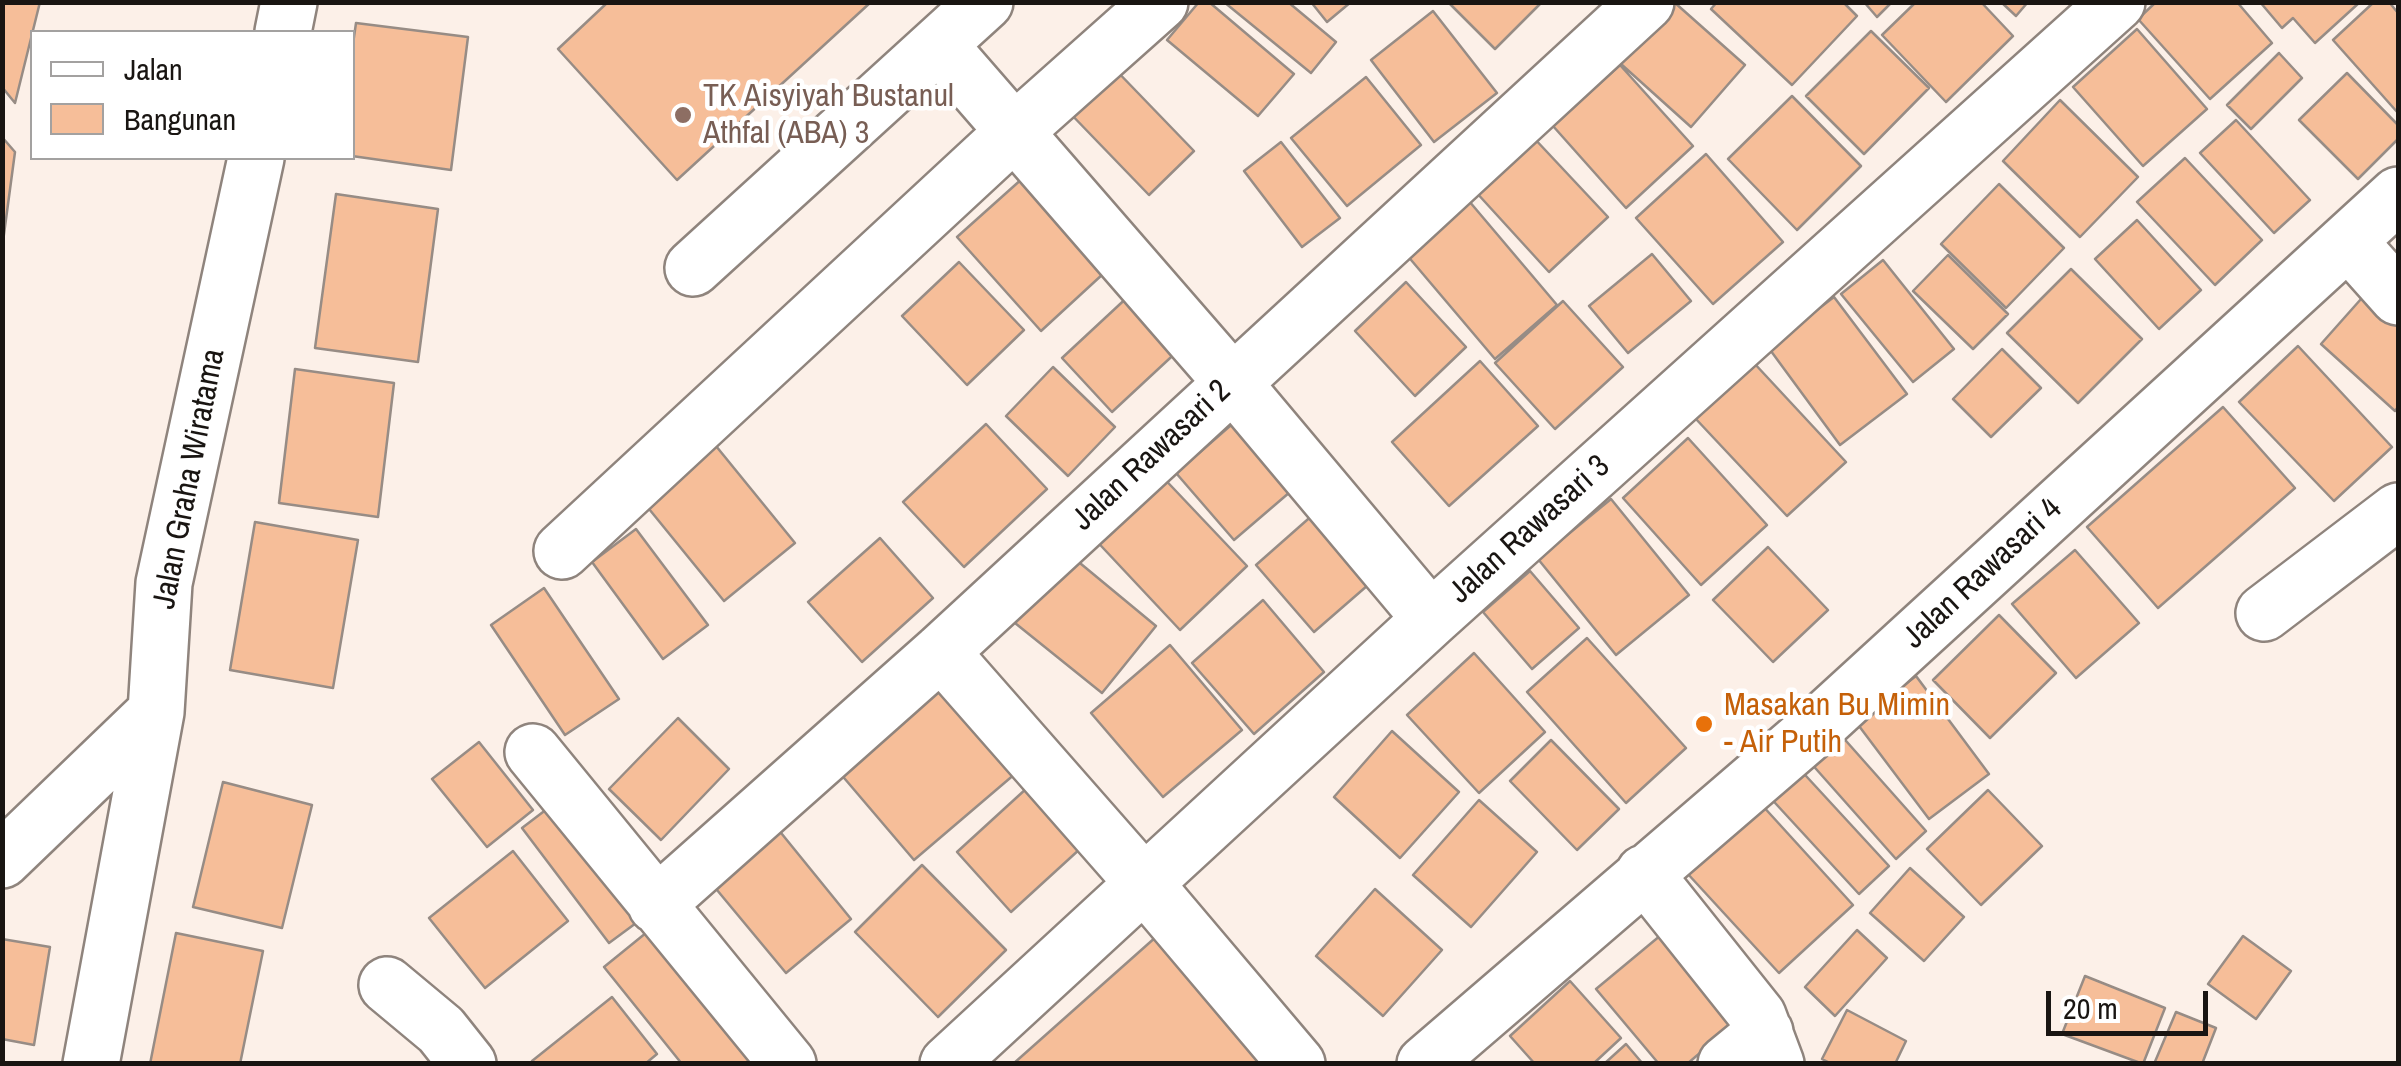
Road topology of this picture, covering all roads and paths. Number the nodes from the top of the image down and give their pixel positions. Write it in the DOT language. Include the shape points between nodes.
graph roads {
  1 [pos="289,2"];
  2 [pos="985,2"];
  3 [pos="1160,2"];
  4 [pos="1646,2"];
  5 [pos="2117,2"];
  6 [pos="282,30"];
  7 [pos="939,45"];
  8 [pos="1014,132"];
  9 [pos="256,160"];
  10 [pos="2398,195"];
  11 [pos="2348,242"];
  12 [pos="693,268"];
  13 [pos="2398,297"];
  14 [pos="1232,382"];
  15 [pos="2398,511"];
  16 [pos="562,551"];
  17 [pos="2264,614"];
  18 [pos="1431,619"];
  19 [pos="941,652"];
  20 [pos="156,712"];
  21 [pos="532,752"];
  22 [pos="2,860"];
  23 [pos="1644,873"];
  24 [pos="1143,882"];
  25 [pos="656,905"];
  26 [pos="387,985"];
  27 [pos="1756,1053"];
  28 [pos="91,1064"];
  29 [pos="468,1064"];
  30 [pos="788,1064"];
  31 [pos="948,1064"];
  32 [pos="1297,1064"];
  33 [pos="1425,1064"];
  1 -- 6 [label="street"];
  2 -- 7 [label="street"];
  3 -- 8 [label="street"];
  4 -- 14 [label="street, Jalan Rawasari 2"];
  5 -- 18 [label="street, Jalan Rawasari 3"];
  7 -- 8 [label="street"];
  7 -- 12 [label="street"];
  8 -- 14 [label="street"];
  8 -- 16 [label="street"];
  9 -- 20 [label="street, Jalan Graha Wiratama" via="164,583"];
  10 -- 11 [label="street, Jalan Rawasari 4"];
  11 -- 13 [label="street"];
  11 -- 23 [label="street, Jalan Rawasari 4" via="1812,731"];
  14 -- 18 [label="street"];
  14 -- 19 [label="street, Jalan Rawasari 2"];
  15 -- 17 [label="street"];
  18 -- 24 [label="street, Jalan Rawasari 3"];
  19 -- 24 [label="street"];
  19 -- 25 [label="street, Jalan Rawasari 2"];
  20 -- 22 [label="street"];
  20 -- 28 [label="street, Jalan Graha Wiratama"];
  21 -- 25 [label="street"];
  23 -- 27 [label="street" via="1744,996"];
  23 -- 33 [label="street, Jalan Rawasari 4"];
  24 -- 31 [label="street, Jalan Rawasari 3"];
  24 -- 32 [label="street"];
  25 -- 30 [label="street"];
  26 -- 29 [label="street"];
}
